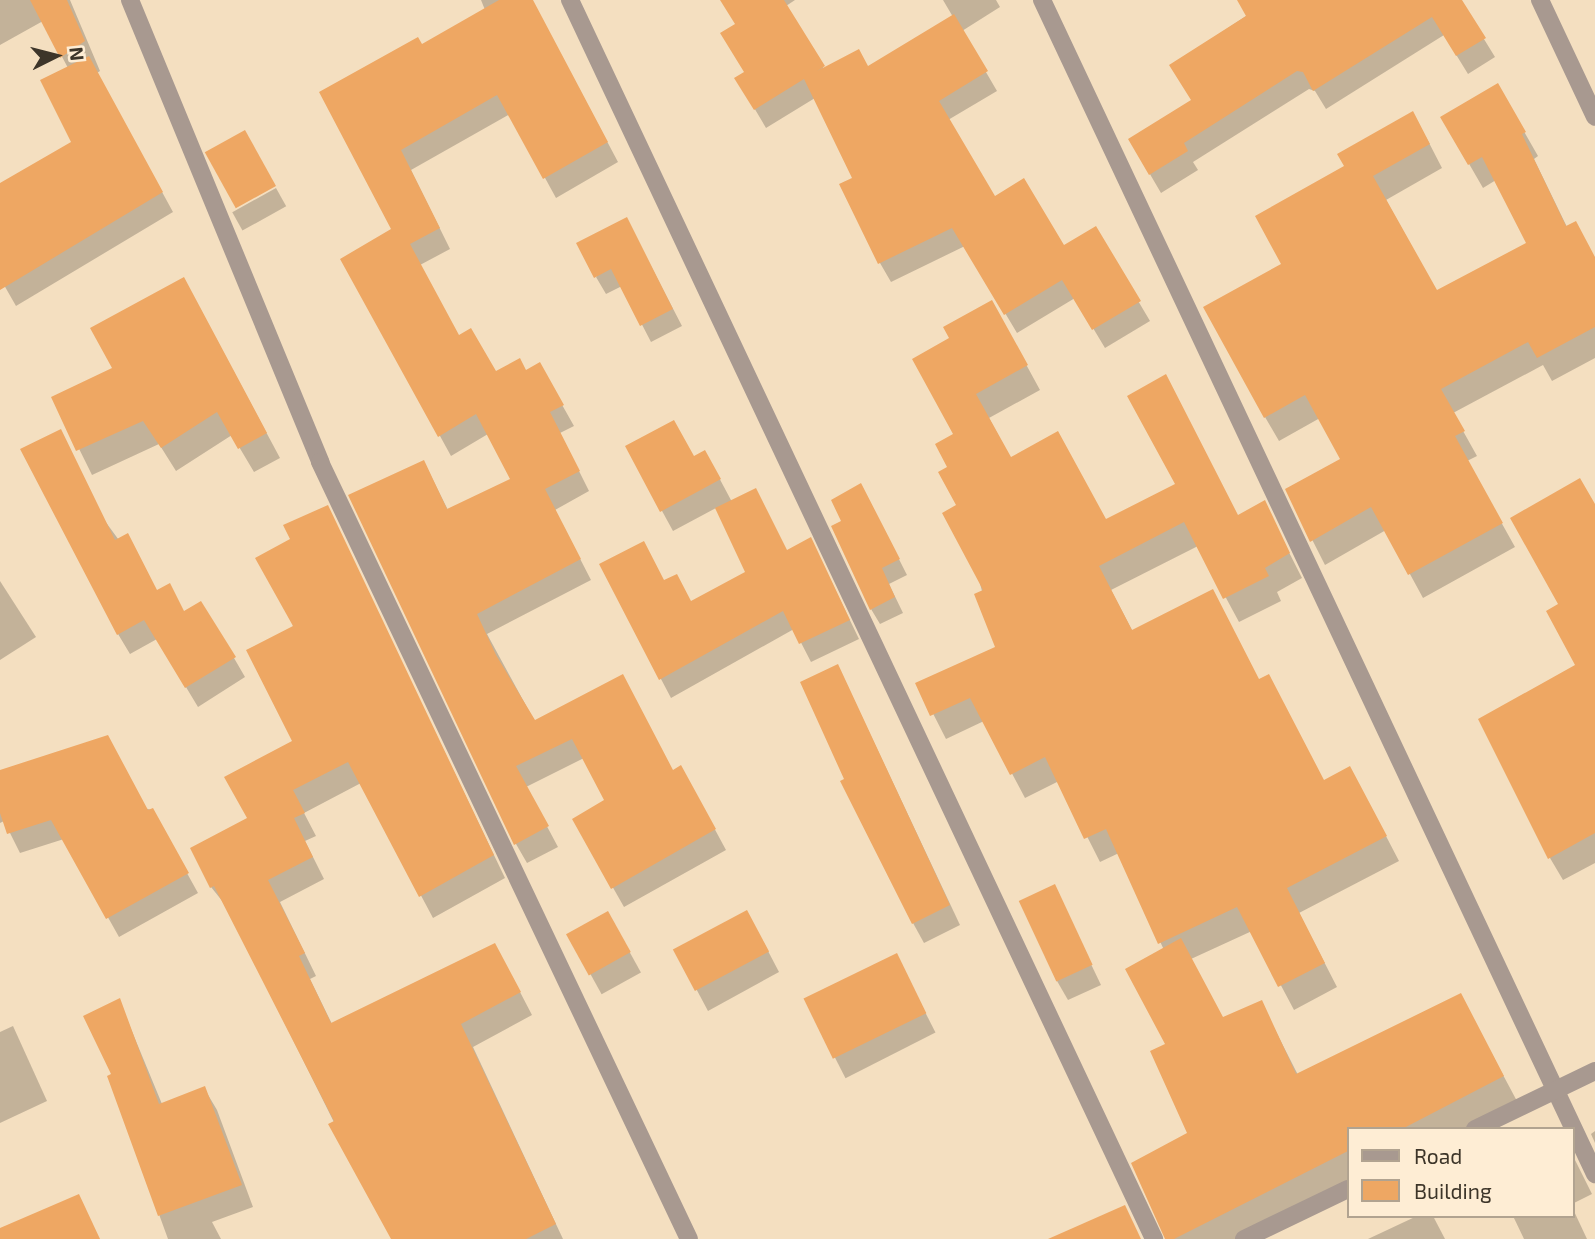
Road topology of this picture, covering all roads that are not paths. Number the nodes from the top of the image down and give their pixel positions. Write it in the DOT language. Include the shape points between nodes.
graph roads {
  1 [pos="130,0"];
  2 [pos="570,0"];
  3 [pos="1042,0"];
  4 [pos="1540,0"];
  5 [pos="1595,117"];
  6 [pos="1595,1071"];
  7 [pos="1557,1089"];
  8 [pos="1479,1127"];
  9 [pos="1574,1127"];
  10 [pos="1574,1127"];
  11 [pos="1595,1174"];
  12 [pos="1346,1190"];
  13 [pos="689,1239"];
  14 [pos="1154,1239"];
  15 [pos="1244,1239"];
  1 -- 13 [label="street" via="320,462"];
  2 -- 14 [label="street"];
  3 -- 7 [label="street"];
  4 -- 5 [label="street"];
  6 -- 7 [label="street"];
  7 -- 8 [label="street"];
  7 -- 10 [label="street"];
  9 -- 11 [label="street"];
  12 -- 15 [label="street"];
}
